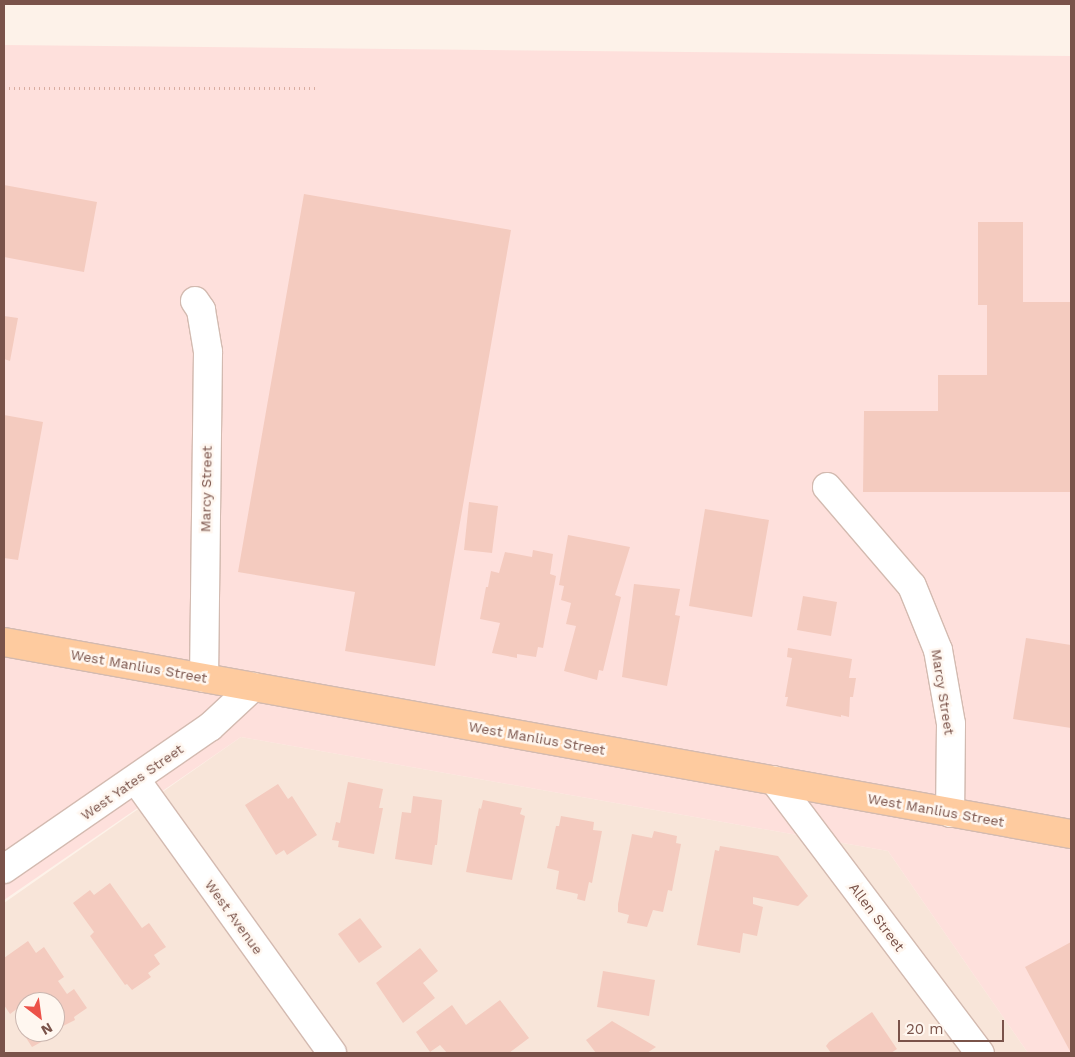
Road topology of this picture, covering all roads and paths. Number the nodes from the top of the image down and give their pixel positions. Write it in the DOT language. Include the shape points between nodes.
graph roads {
  1 [pos="4,88"];
  2 [pos="317,88"];
  3 [pos="196,301"];
  4 [pos="827,487"];
  5 [pos="4,642"];
  6 [pos="204,678"];
  7 [pos="253,687"];
  8 [pos="136,780"];
  9 [pos="774,780"];
  10 [pos="950,813"];
  11 [pos="1071,834"];
  12 [pos="4,869"];
  13 [pos="332,1053"];
  14 [pos="980,1053"];
  1 -- 2 [label="path"];
  3 -- 6 [label="street, Marcy Street" via="201,310 208,352"];
  4 -- 10 [label="street, Marcy Street" via="912,586 938,650 951,724"];
  5 -- 6 [label="main road, West Manlius Street"];
  6 -- 7 [label="main road, West Manlius Street"];
  7 -- 8 [label="street, West Yates Street" via="210,727"];
  7 -- 9 [label="main road, West Manlius Street"];
  8 -- 12 [label="street, West Yates Street"];
  8 -- 13 [label="street, West Avenue"];
  9 -- 10 [label="main road, West Manlius Street"];
  9 -- 14 [label="street, Allen Street"];
  10 -- 11 [label="main road, West Manlius Street"];
}
